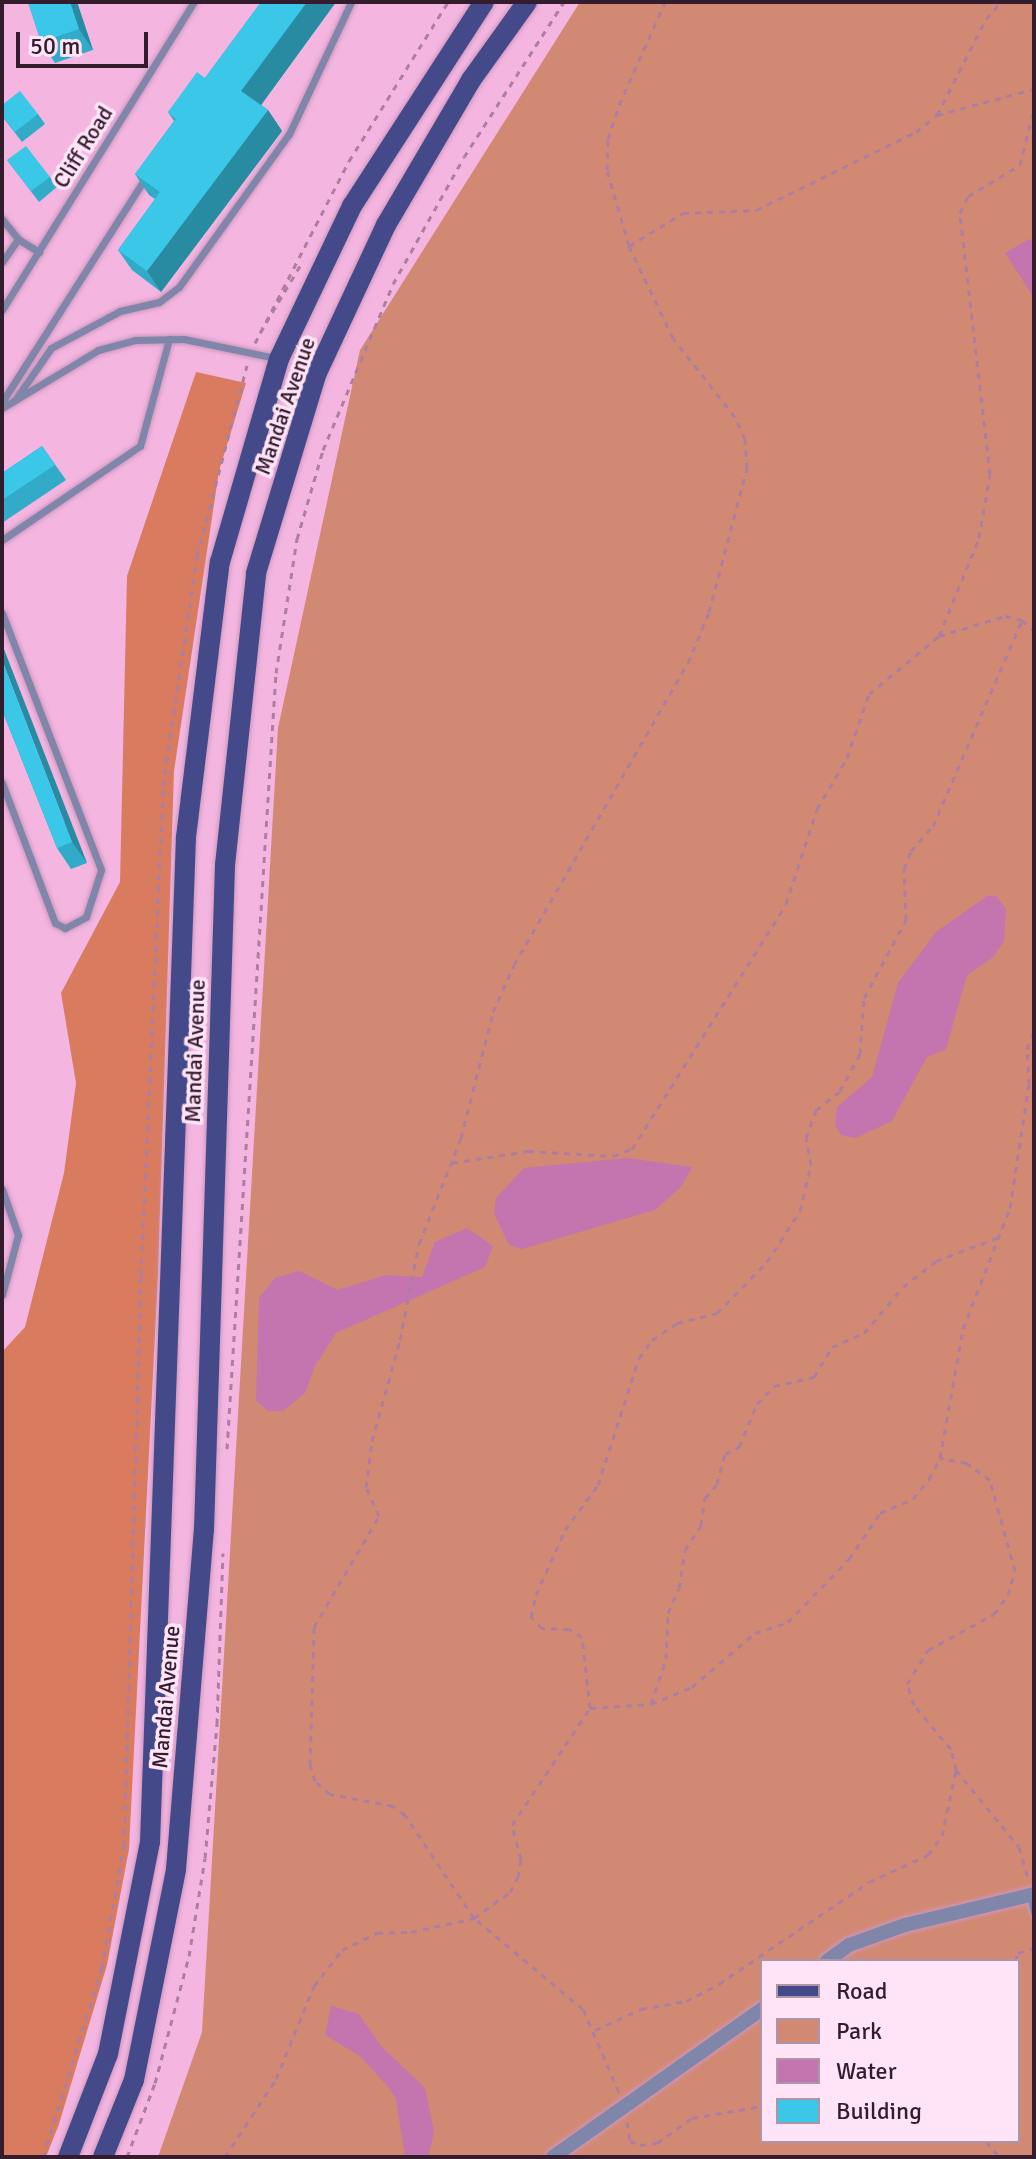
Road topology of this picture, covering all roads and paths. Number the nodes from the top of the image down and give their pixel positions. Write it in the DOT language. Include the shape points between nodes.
graph roads {
  1 [pos="194,2"];
  2 [pos="351,2"];
  3 [pos="484,2"];
  4 [pos="527,2"];
  5 [pos="564,2"];
  6 [pos="665,2"];
  7 [pos="1001,2"];
  8 [pos="1034,89"];
  9 [pos="1034,109"];
  10 [pos="937,115"];
  11 [pos="150,170"];
  12 [pos="2,219"];
  13 [pos="18,239"];
  14 [pos="629,246"];
  15 [pos="39,252"];
  16 [pos="2,262"];
  17 [pos="2,310"];
  18 [pos="169,339"];
  19 [pos="279,359"];
  20 [pos="15,400"];
  21 [pos="2,402"];
  22 [pos="2,408"];
  23 [pos="2,540"];
  24 [pos="2,613"];
  25 [pos="1022,620"];
  26 [pos="1034,631"];
  27 [pos="939,636"];
  28 [pos="2,783"];
  29 [pos="1034,1030"];
  30 [pos="451,1163"];
  31 [pos="2,1189"];
  32 [pos="999,1237"];
  33 [pos="2,1295"];
  34 [pos="940,1458"];
  35 [pos="226,1464"];
  36 [pos="223,1541"];
  37 [pos="651,1704"];
  38 [pos="590,1708"];
  39 [pos="956,1770"];
  40 [pos="1032,1895"];
  41 [pos="1034,1912"];
  42 [pos="474,1918"];
  43 [pos="1034,1948"];
  44 [pos="830,1959"];
  45 [pos="1016,1959"];
  46 [pos="760,2010"];
  47 [pos="595,2030"];
  48 [pos="760,2106"];
  49 [pos="625,2109"];
  50 [pos="68,2157"];
  51 [pos="103,2157"];
  52 [pos="127,2157"];
  53 [pos="225,2157"];
  54 [pos="553,2157"];
  1 -- 15 [label="lane, Cliff Road"];
  2 -- 20 [label="lane" via="289,134 179,287 159,302 120,311 51,348"];
  3 -- 19 [label="main road, Mandai Avenue" via="352,206"];
  4 -- 51 [label="main road, Mandai Avenue" via="471,80 386,225 316,375 256,573 225,865 204,1530 176,1869 134,2080"];
  5 -- 35 [label="path" via="464,157 393,284 323,450 297,539 276,673"];
  6 -- 14 [label="path" via="638,53 608,139 607,170"];
  7 -- 10 [label="path" via="979,30"];
  8 -- 10 [label="path"];
  9 -- 27 [label="path" via="1020,165 968,196 960,213 990,474 979,538"];
  10 -- 14 [label="path" via="916,132 756,210 683,213"];
  11 -- 21 [label="lane"];
  12 -- 13 [label="lane"];
  13 -- 15 [label="lane"];
  13 -- 16 [label="lane"];
  14 -- 30 [label="path" via="673,338 735,417 745,439 747,468 709,612 688,663 514,965 493,1012"];
  15 -- 17 [label="lane, Cliff Road"];
  18 -- 19 [label="lane"];
  18 -- 20 [label="lane" via="135,340 98,350"];
  18 -- 23 [label="lane" via="140,446"];
  19 -- 50 [label="main road, Mandai Avenue" via="220,562 186,837 150,1842 108,2054"];
  20 -- 22 [label="lane"];
  24 -- 28 [label="lane" via="101,870 86,917 65,928 55,923"];
  25 -- 26 [label="path"];
  25 -- 27 [label="path" via="1005,616"];
  25 -- 38 [label="path" via="933,826 904,869 906,920 864,998 860,1054 840,1091 816,1110 806,1138 811,1165 800,1211 767,1262 717,1313 677,1323 652,1340 639,1358 598,1485 565,1530 536,1595 531,1617 542,1628 569,1629 582,1637"];
  27 -- 30 [label="path" via="869,694 847,758 817,809 786,904 645,1135 632,1149 613,1156 528,1151"];
  29 -- 32 [label="path" via="1027,1049 1029,1084 1010,1208"];
  30 -- 42 [label="path" via="419,1244 367,1469 366,1487 379,1516 314,1627 310,1765 315,1781 330,1794 393,1806 405,1815"];
  31 -- 33 [label="lane" via="17,1243"];
  32 -- 34 [label="path" via="963,1329"];
  32 -- 37 [label="path" via="936,1261 903,1287 864,1333 832,1347 814,1377 774,1386 757,1404 739,1447 725,1454 717,1484 705,1498 701,1525 685,1550 679,1588 668,1613 666,1659"];
  34 -- 37 [label="path" via="913,1499 880,1513 849,1559 788,1622 755,1633 692,1687"];
  34 -- 39 [label="path" via="967,1463 990,1480 1015,1571 1008,1595 994,1614 928,1650 907,1684 914,1705 951,1749"];
  36 -- 52 [label="path" via="217,1724 205,1858 189,1956 155,2083"];
  37 -- 38 [label="path"];
  38 -- 42 [label="path" via="512,1825 521,1859 510,1892"];
  39 -- 40 [label="path" via="1019,1847"];
  39 -- 47 [label="path" via="942,1836 928,1855 869,1882 686,2001 641,2009"];
  40 -- 41 [label="lane"];
  40 -- 44 [label="street" via="905,1925 849,1945"];
  42 -- 47 [label="path" via="556,1981"];
  42 -- 53 [label="path" via="411,1932 377,1933 342,1950 314,1986 276,2079"];
  43 -- 45 [label="path"];
  46 -- 49 [label="street"];
  47 -- 49 [label="path"];
  48 -- 49 [label="path" via="692,2118 657,2143 640,2145 630,2141"];
  49 -- 54 [label="street"];
}
